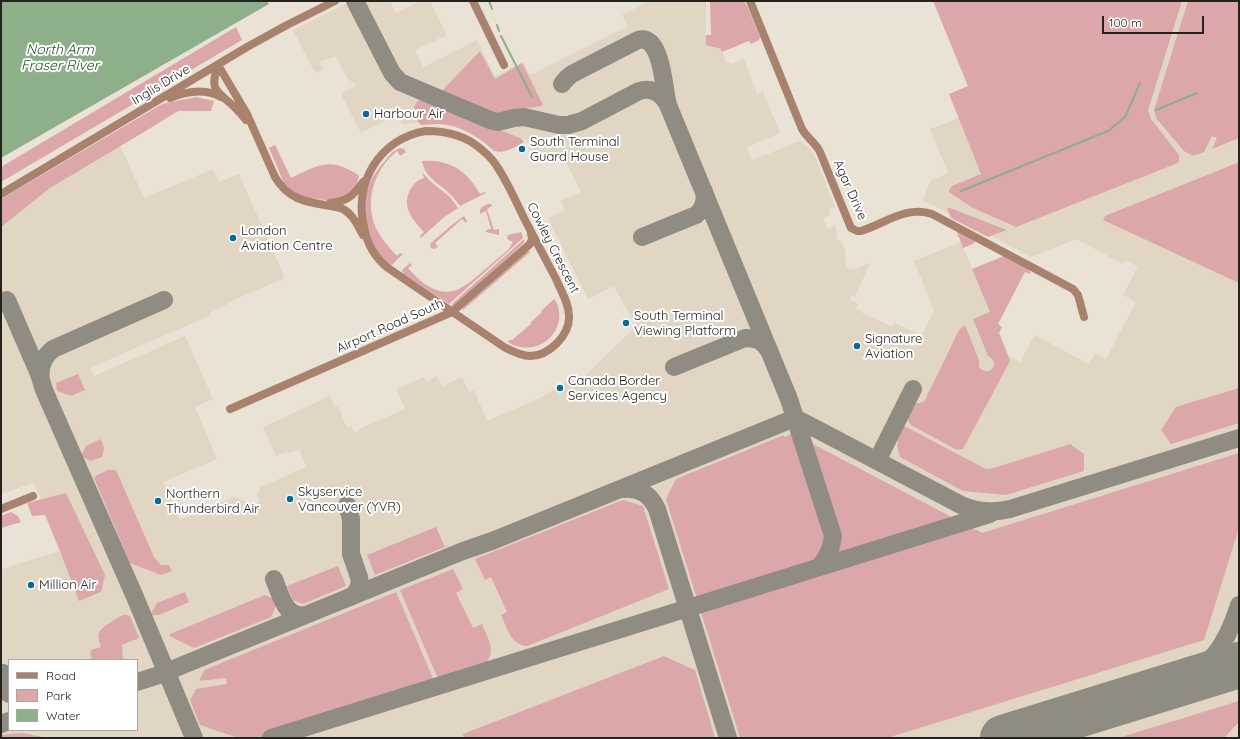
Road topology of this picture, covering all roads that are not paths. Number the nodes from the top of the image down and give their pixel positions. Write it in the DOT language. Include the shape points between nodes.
graph roads {
  1 [pos="336,1"];
  2 [pos="473,1"];
  3 [pos="750,1"];
  4 [pos="218,65"];
  5 [pos="504,65"];
  6 [pos="224,99"];
  7 [pos="153,104"];
  8 [pos="253,128"];
  9 [pos="368,174"];
  10 [pos="1,194"];
  11 [pos="324,204"];
  12 [pos="531,230"];
  13 [pos="370,248"];
  14 [pos="452,312"];
  15 [pos="1084,316"];
  16 [pos="230,409"];
  17 [pos="33,496"];
  18 [pos="1,509"];
  1 -- 4 [label="street, Inglis Drive" via="287,25"];
  2 -- 5 [label="street"];
  3 -- 15 [label="street, Agar Drive" via="802,129 818,148 851,228 861,231 911,211 932,214 1069,286 1077,293"];
  4 -- 6 [label="street" via="214,84"];
  4 -- 7 [label="street, Inglis Drive"];
  4 -- 8 [label="street"];
  6 -- 7 [label="street" via="214,93 196,92 174,96"];
  6 -- 8 [label="street"];
  7 -- 10 [label="street, Inglis Drive"];
  8 -- 11 [label="street" via="283,188 300,200"];
  9 -- 11 [label="street" via="349,198"];
  9 -- 12 [label="street, Cowley Crescent" via="385,150 404,137 426,131 455,135 476,144 498,168"];
  9 -- 13 [label="street, Cowley Crescent" via="361,211"];
  11 -- 13 [label="street" via="349,213"];
  12 -- 14 [label="street, Airport Road South" via="530,244"];
  12 -- 14 [label="street, Cowley Crescent" via="568,307 568,325 558,341 539,355 519,354 504,347"];
  13 -- 14 [label="street, Cowley Crescent" via="382,264"];
  14 -- 16 [label="street, Airport Road South"];
  17 -- 18 [label="street"];
}
